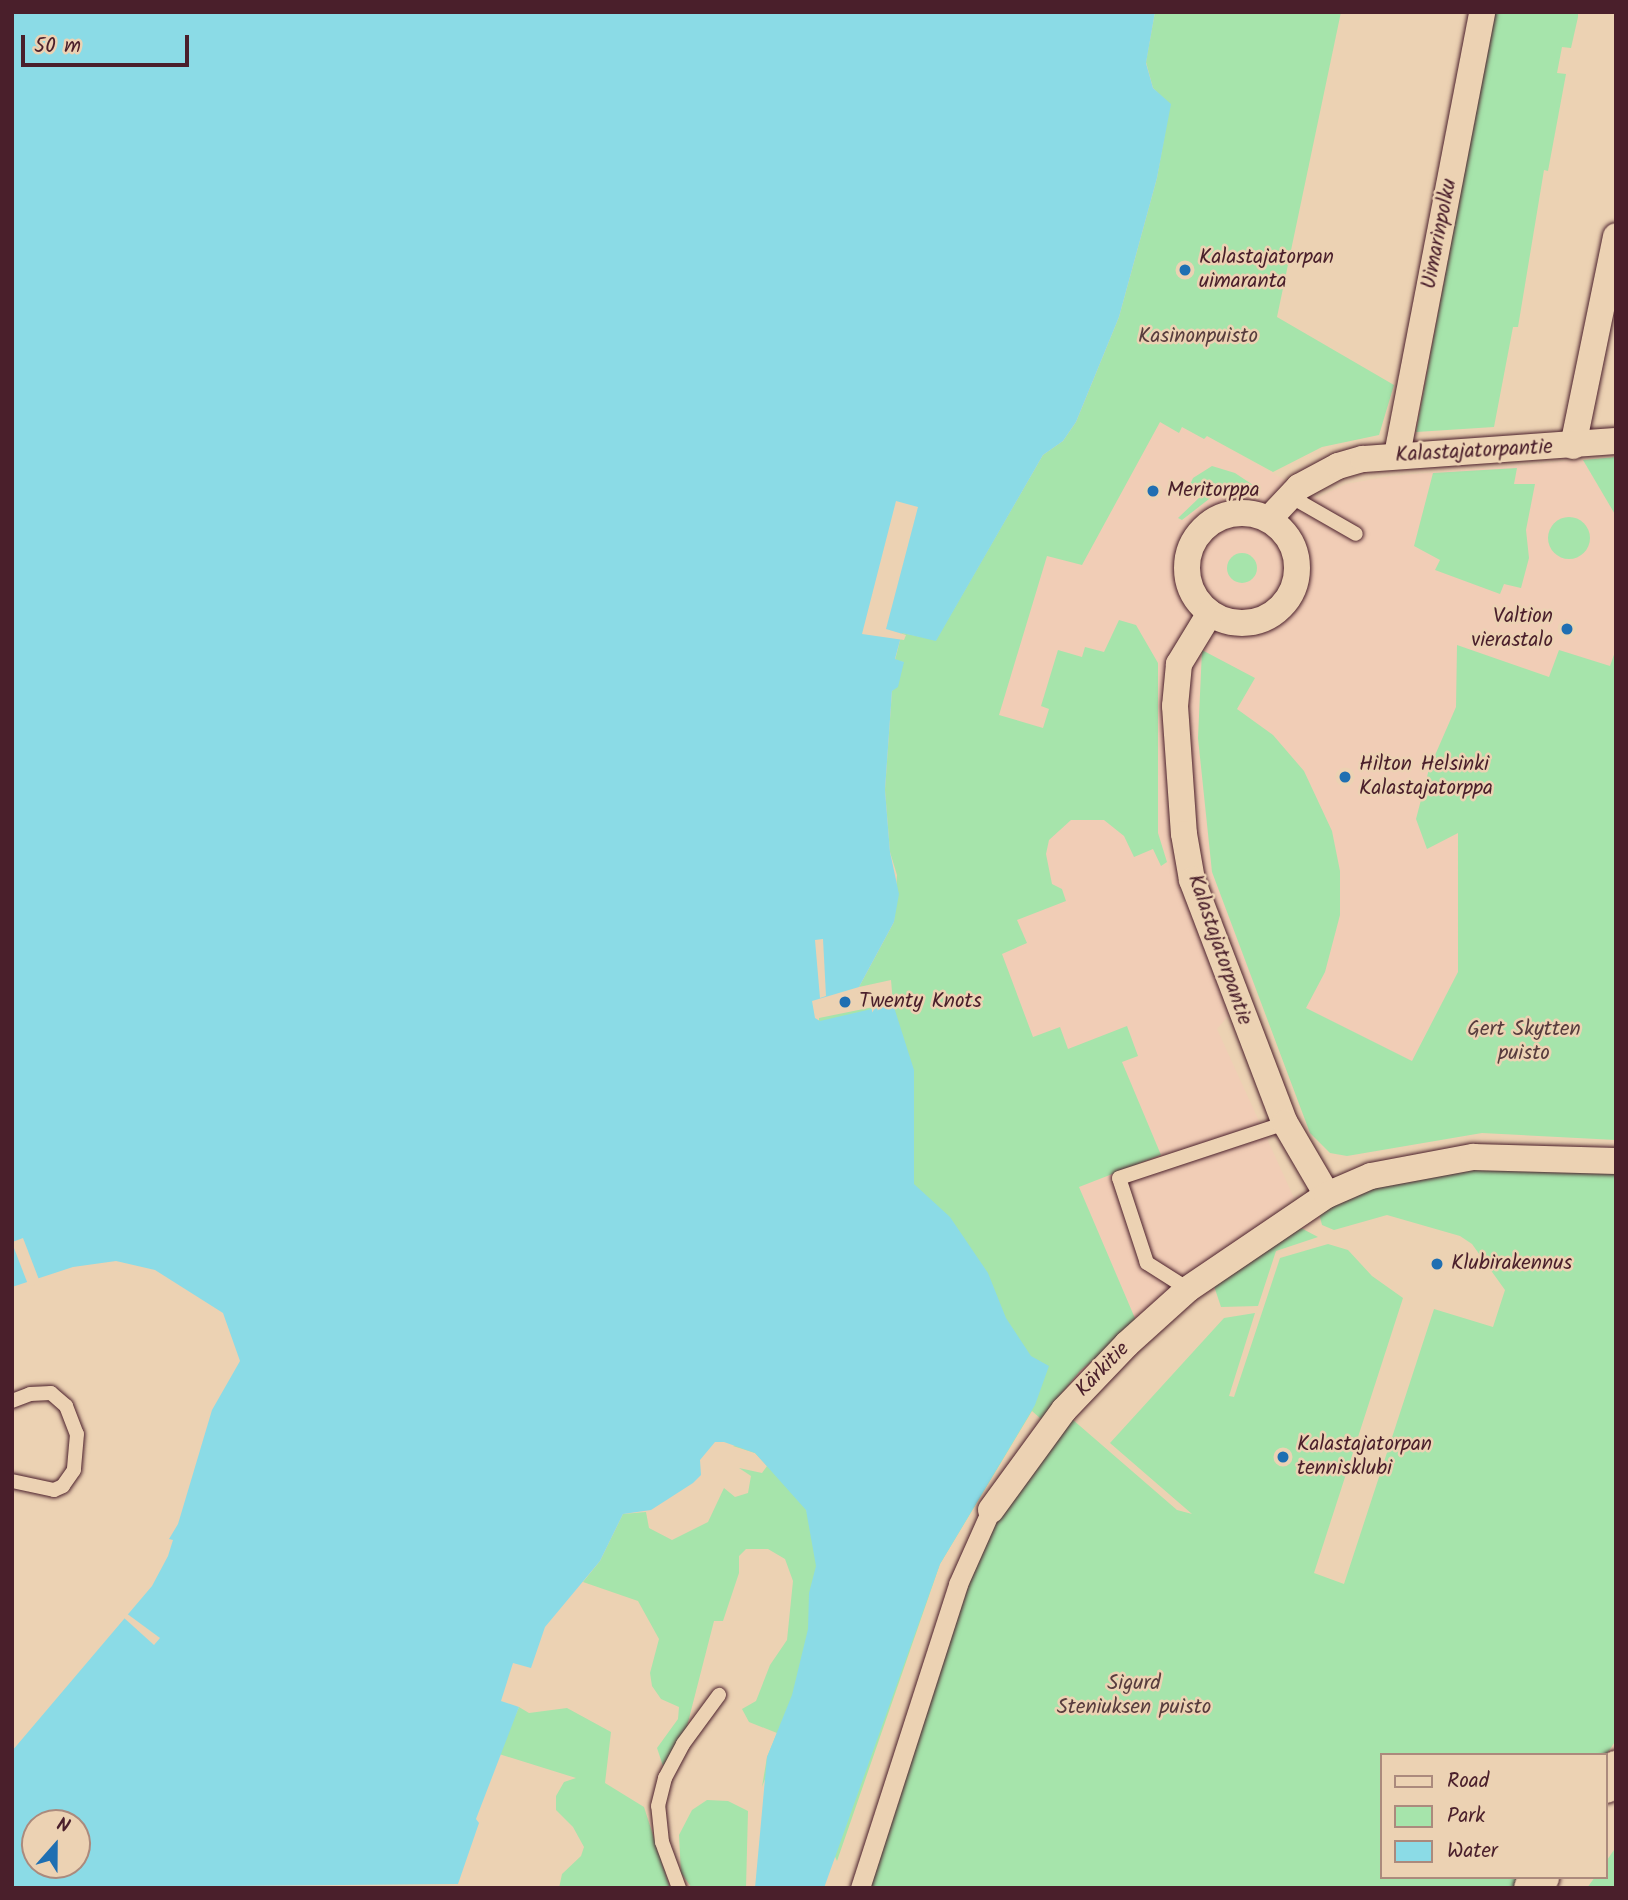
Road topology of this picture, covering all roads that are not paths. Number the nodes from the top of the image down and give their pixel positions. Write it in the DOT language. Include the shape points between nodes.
graph roads {
  1 [pos="1482,12"];
  2 [pos="1616,236"];
  3 [pos="1616,441"];
  4 [pos="1573,446"];
  5 [pos="1398,455"];
  6 [pos="1288,495"];
  7 [pos="1269,519"];
  8 [pos="1356,534"];
  9 [pos="1210,613"];
  10 [pos="1285,1123"];
  11 [pos="1616,1161"];
  12 [pos="1327,1195"];
  13 [pos="1188,1289"];
  14 [pos="12,1401"];
  15 [pos="12,1481"];
  16 [pos="992,1510"];
  17 [pos="719,1695"];
  18 [pos="679,1888"];
  19 [pos="860,1888"];
  1 -- 5 [label="street, Uimarinpolku"];
  2 -- 4 [label="street"];
  3 -- 4 [label="street, Kalastajatorpantie"];
  4 -- 5 [label="street, Kalastajatorpantie"];
  5 -- 6 [label="street, Kalastajatorpantie" via="1338,466"];
  6 -- 7 [label="street, Kalastajatorpantie"];
  6 -- 8 [label="lane"];
  7 -- 9 [label="street" via="1237,512 1214,520 1196,536 1186,564 1187,578 1193,594"];
  7 -- 9 [label="street" via="1282,529 1296,555 1295,584 1287,600 1277,611 1252,622 1225,621"];
  9 -- 10 [label="street, Kalastajatorpantie" via="1179,664 1175,706 1184,834 1192,880"];
  10 -- 12 [label="street, Kalastajatorpantie"];
  10 -- 13 [label="lane" via="1119,1178 1147,1263"];
  11 -- 12 [label="street, Kärkitie" via="1473,1157 1371,1176"];
  12 -- 13 [label="street, Kärkitie"];
  13 -- 16 [label="street, Kärkitie" via="1064,1410"];
  14 -- 15 [label="lane" via="51,1393 66,1406 77,1434 74,1470 63,1486 54,1490"];
  16 -- 19 [label="street, Kärkitie" via="958,1584"];
  17 -- 18 [label="lane" via="682,1744 665,1778 658,1806 662,1842"];
}
